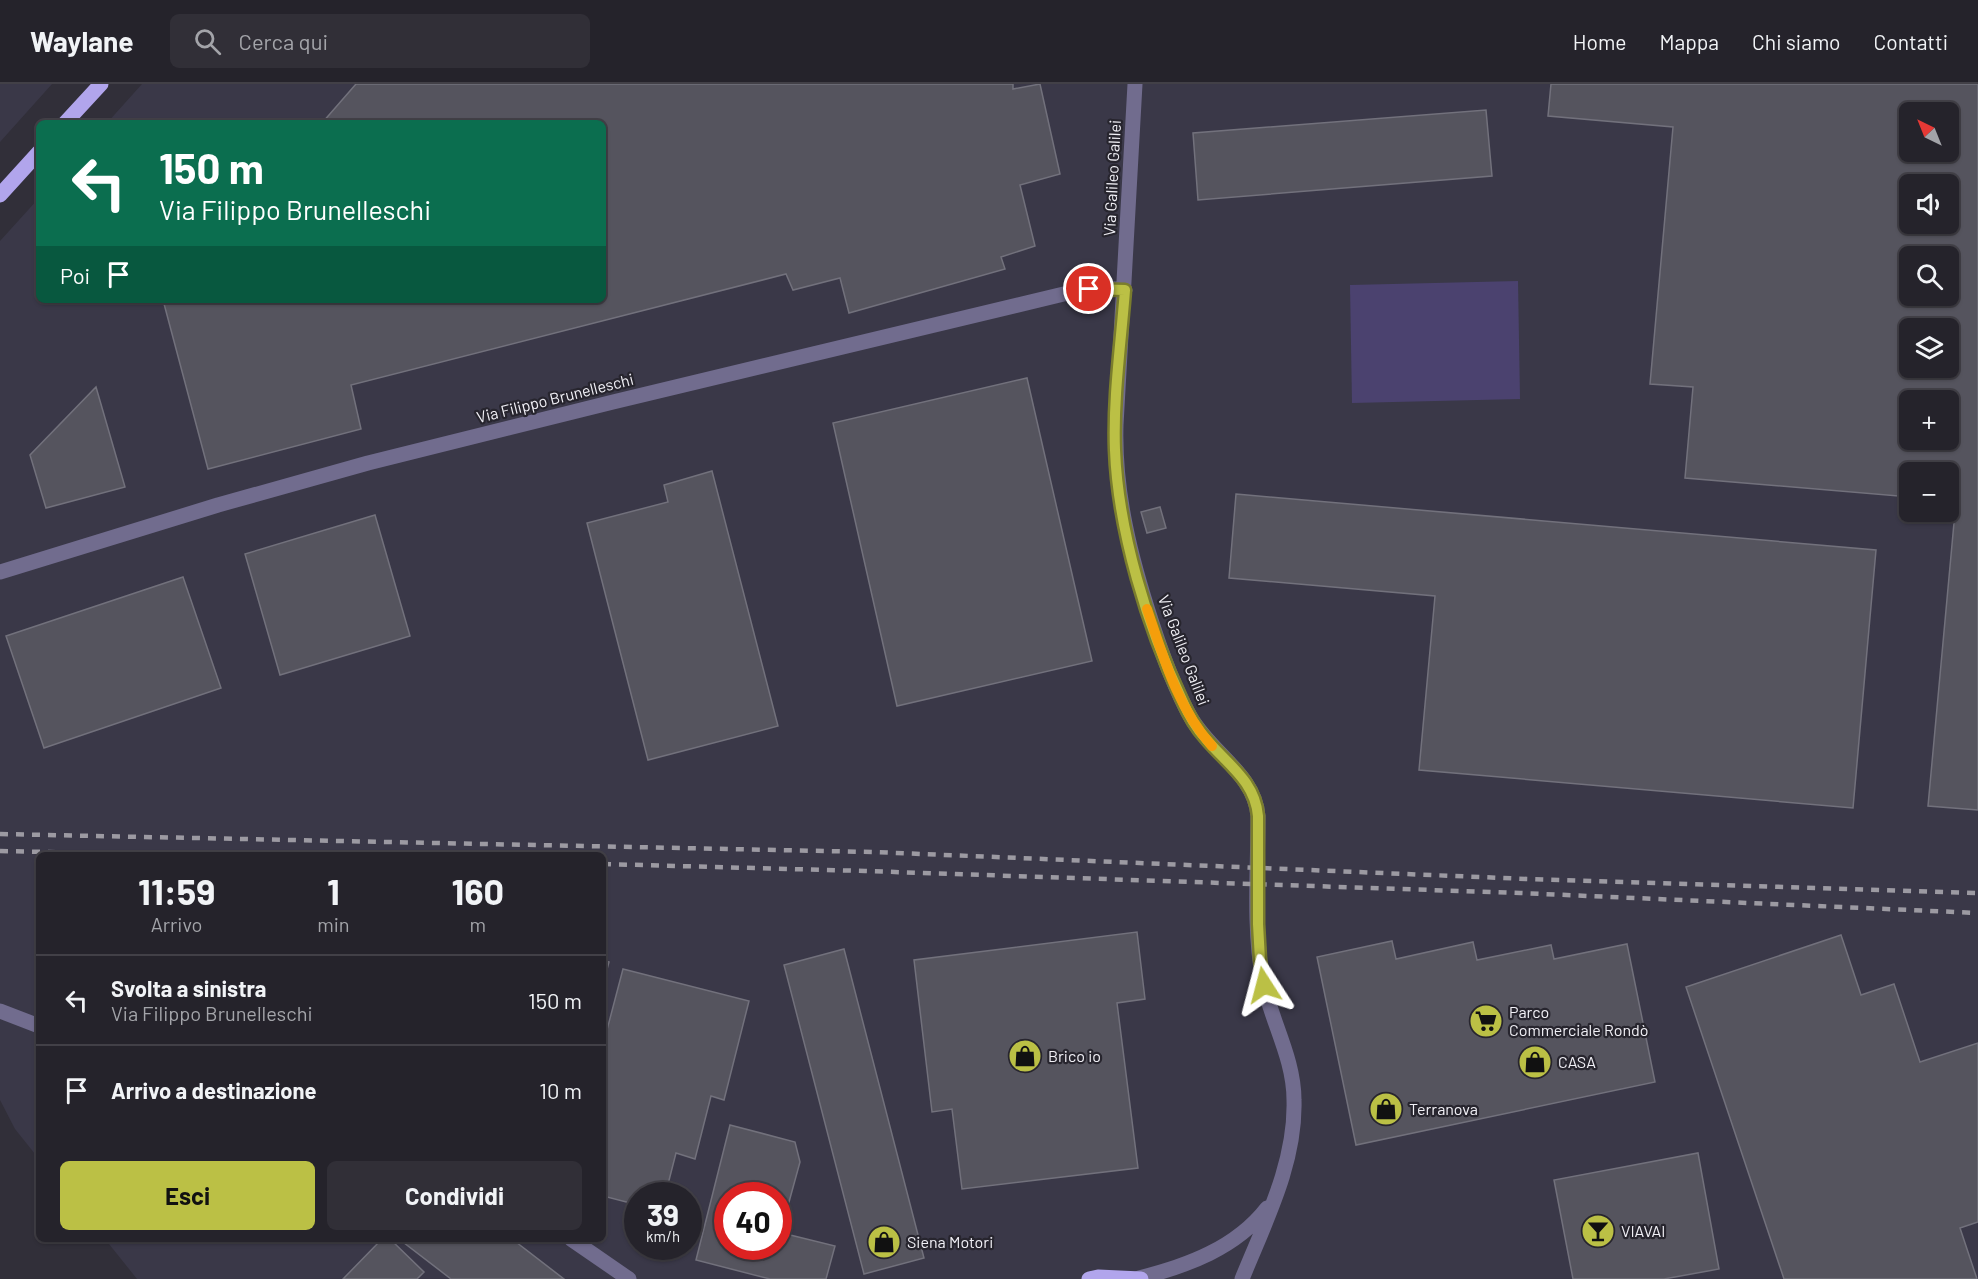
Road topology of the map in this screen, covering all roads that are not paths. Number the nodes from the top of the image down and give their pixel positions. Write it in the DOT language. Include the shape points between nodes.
graph roads {
  1 [pos="101,84"];
  2 [pos="1135,84"];
  3 [pos="68,120"];
  4 [pos="36,155"];
  5 [pos="0,195"];
  6 [pos="1125,290"];
  7 [pos="0,572"];
  8 [pos="0,1011"];
  9 [pos="36,1025"];
  10 [pos="1273,1201"];
  11 [pos="575,1242"];
  12 [pos="629,1279"];
  13 [pos="1089,1279"];
  14 [pos="1140,1279"];
  15 [pos="1242,1279"];
  1 -- 3 [label="main road"];
  2 -- 6 [label="street, Via Galileo Galilei"];
  4 -- 5 [label="main road"];
  6 -- 7 [label="street, Via Filippo Brunelleschi" via="1072,292 602,404 312,478"];
  6 -- 10 [label="street, Via Galileo Galilei" via="1115,447 1121,504 1132,553 1155,633 1183,702 1204,737 1249,785 1256,800 1260,960 1291,1070 1294,1099 1288,1158"];
  8 -- 9 [label="street"];
  10 -- 14 [label="street, Via Galileo Galilei" via="1249,1228 1211,1253"];
  10 -- 15 [label="street, Via Galileo Galilei"];
  11 -- 12 [label="street"];
  13 -- 14 [label="main road"];
}
